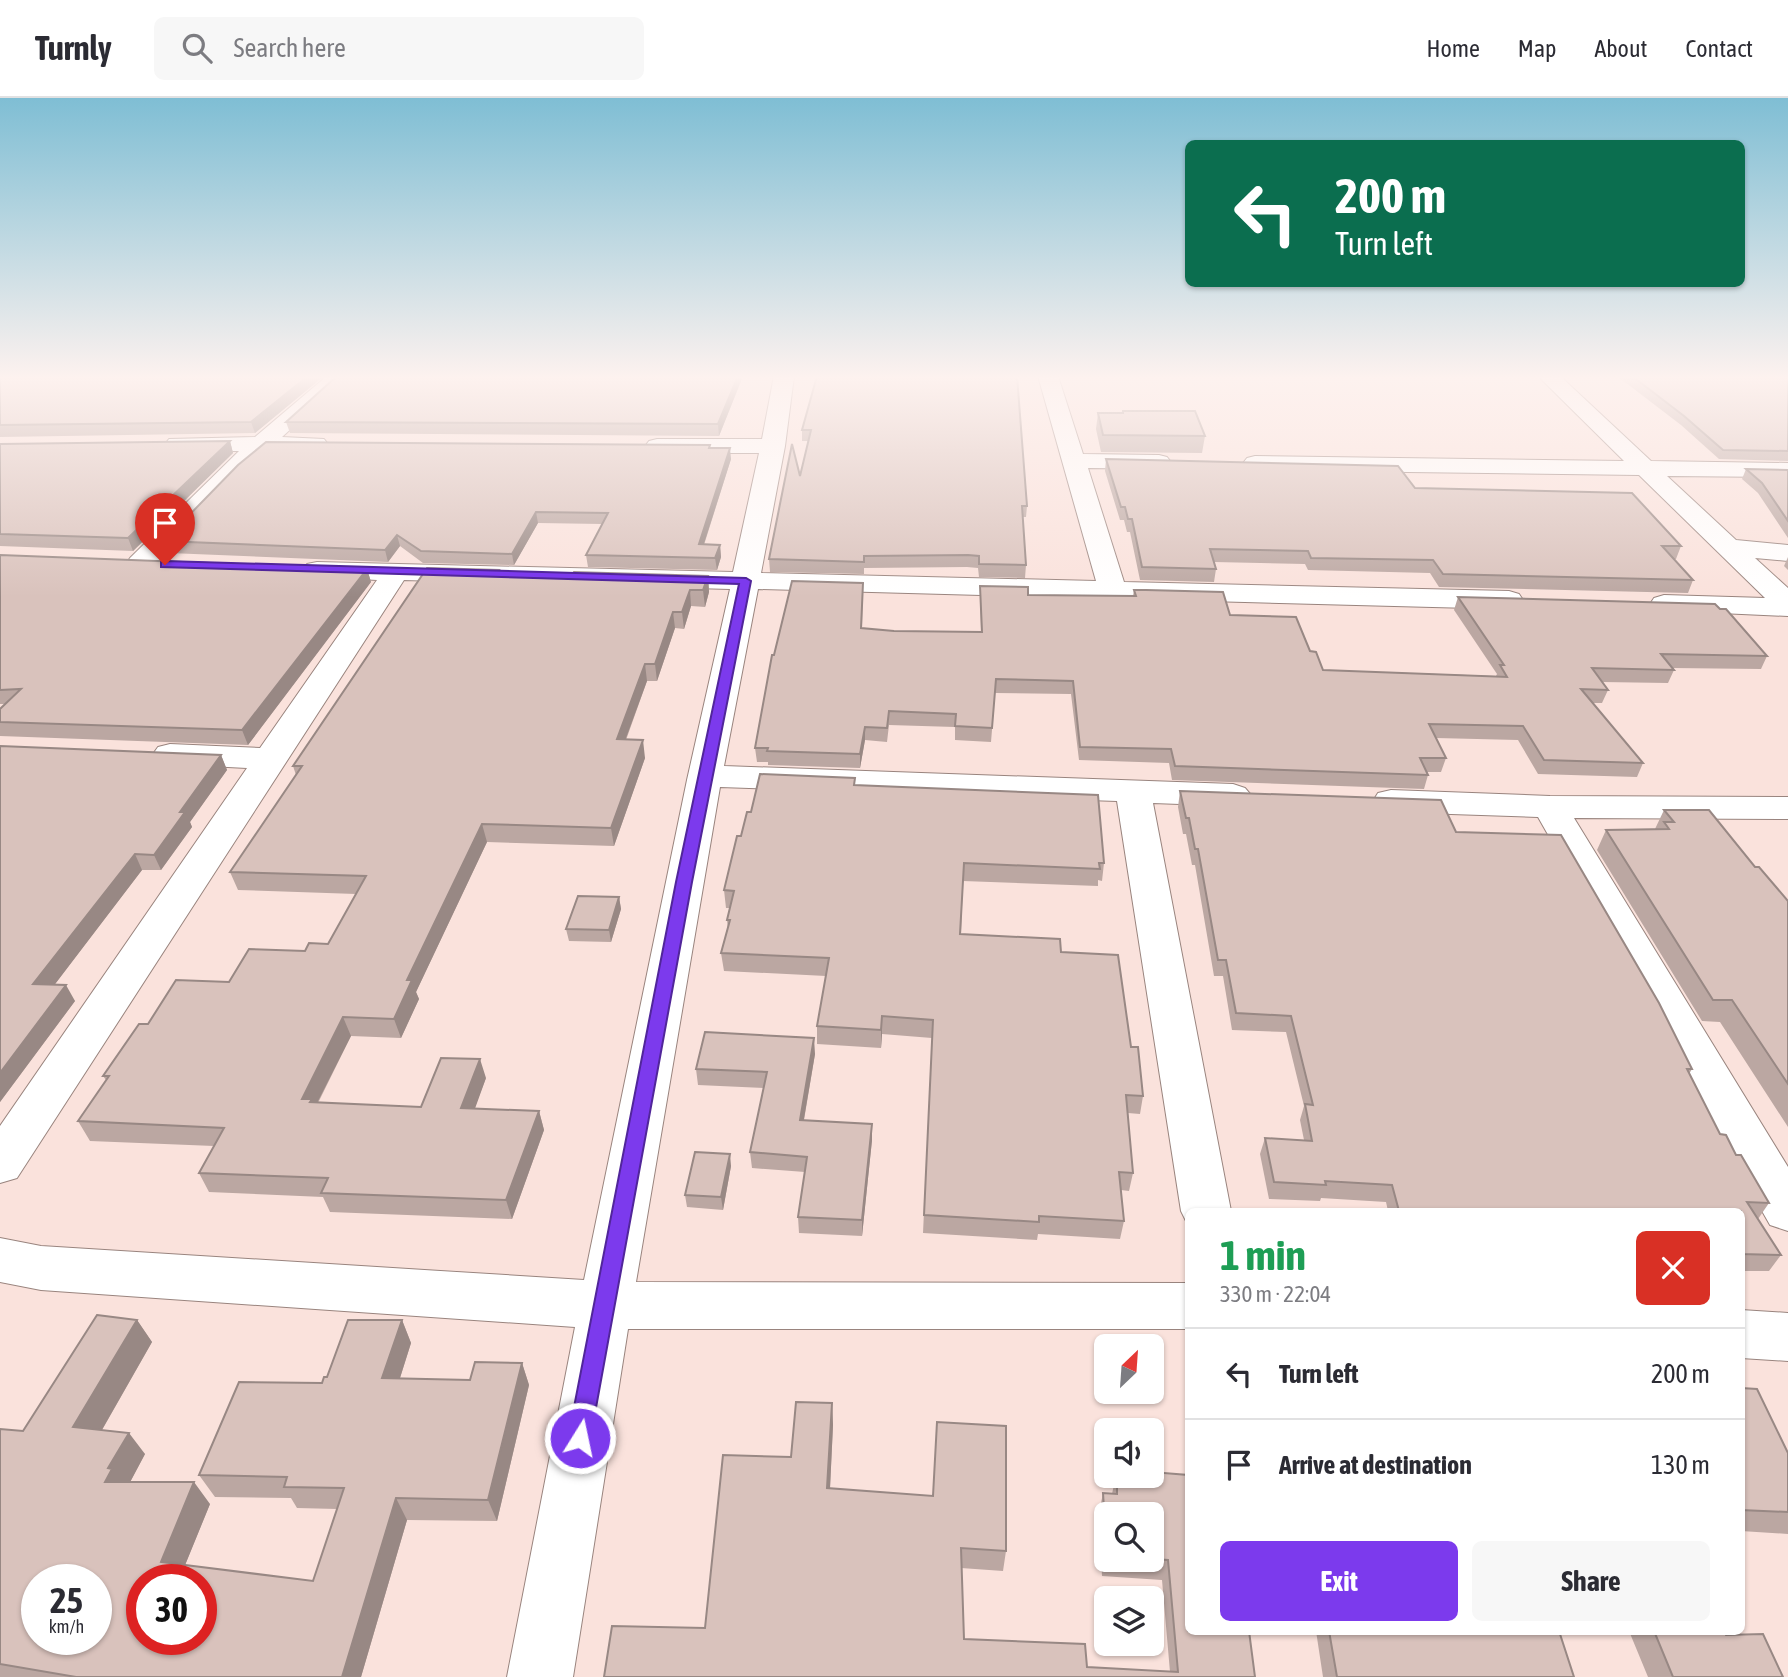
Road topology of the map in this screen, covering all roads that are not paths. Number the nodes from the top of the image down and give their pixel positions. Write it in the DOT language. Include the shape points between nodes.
graph roads {
  1 [pos="253,450"];
  2 [pos="772,450"];
  3 [pos="1071,450"];
  4 [pos="1624,450"];
  5 [pos="1074,461"];
  6 [pos="1185,463"];
  7 [pos="1226,463"];
  8 [pos="1642,467"];
  9 [pos="1788,470"];
  10 [pos="1725,547"];
  11 [pos="1788,553"];
  12 [pos="180,565"];
  13 [pos="288,569"];
  14 [pos="395,573"];
  15 [pos="746,581"];
  16 [pos="1113,591"];
  17 [pos="1540,601"];
  18 [pos="1637,604"];
  19 [pos="1788,606"];
  20 [pos="136,753"];
  21 [pos="272,759"];
  22 [pos="705,776"];
  23 [pos="1133,791"];
  24 [pos="1272,796"];
  25 [pos="1356,799"];
  26 [pos="1550,807"];
  27 [pos="1788,808"];
  28 [pos="0,1164"];
  29 [pos="1205,1208"];
  30 [pos="1788,1210"];
  31 [pos="0,1260"];
  32 [pos="603,1305"];
  33 [pos="1185,1306"];
  34 [pos="1745,1334"];
  35 [pos="1788,1337"];
  36 [pos="540,1677"];
  1 -- 12 [label="street" via="127,563"];
  2 -- 15 [label="street"];
  3 -- 5 [label="street"];
  4 -- 8 [label="street"];
  5 -- 6 [label="street"];
  5 -- 16 [label="street"];
  7 -- 8 [label="street"];
  8 -- 9 [label="street"];
  8 -- 10 [label="street"];
  10 -- 11 [label="street"];
  10 -- 19 [label="street"];
  13 -- 14 [label="street"];
  14 -- 15 [label="street"];
  14 -- 21 [label="street"];
  15 -- 16 [label="street"];
  15 -- 22 [label="street"];
  16 -- 17 [label="street"];
  18 -- 19 [label="street"];
  20 -- 21 [label="street"];
  21 -- 28 [label="street"];
  22 -- 23 [label="street"];
  22 -- 32 [label="street"];
  23 -- 24 [label="street"];
  23 -- 29 [label="street"];
  25 -- 26 [label="street"];
  26 -- 27 [label="street"];
  26 -- 30 [label="street"];
  31 -- 32 [label="street" via="54,1269"];
  32 -- 33 [label="street"];
  32 -- 36 [label="street"];
  34 -- 35 [label="street"];
}
